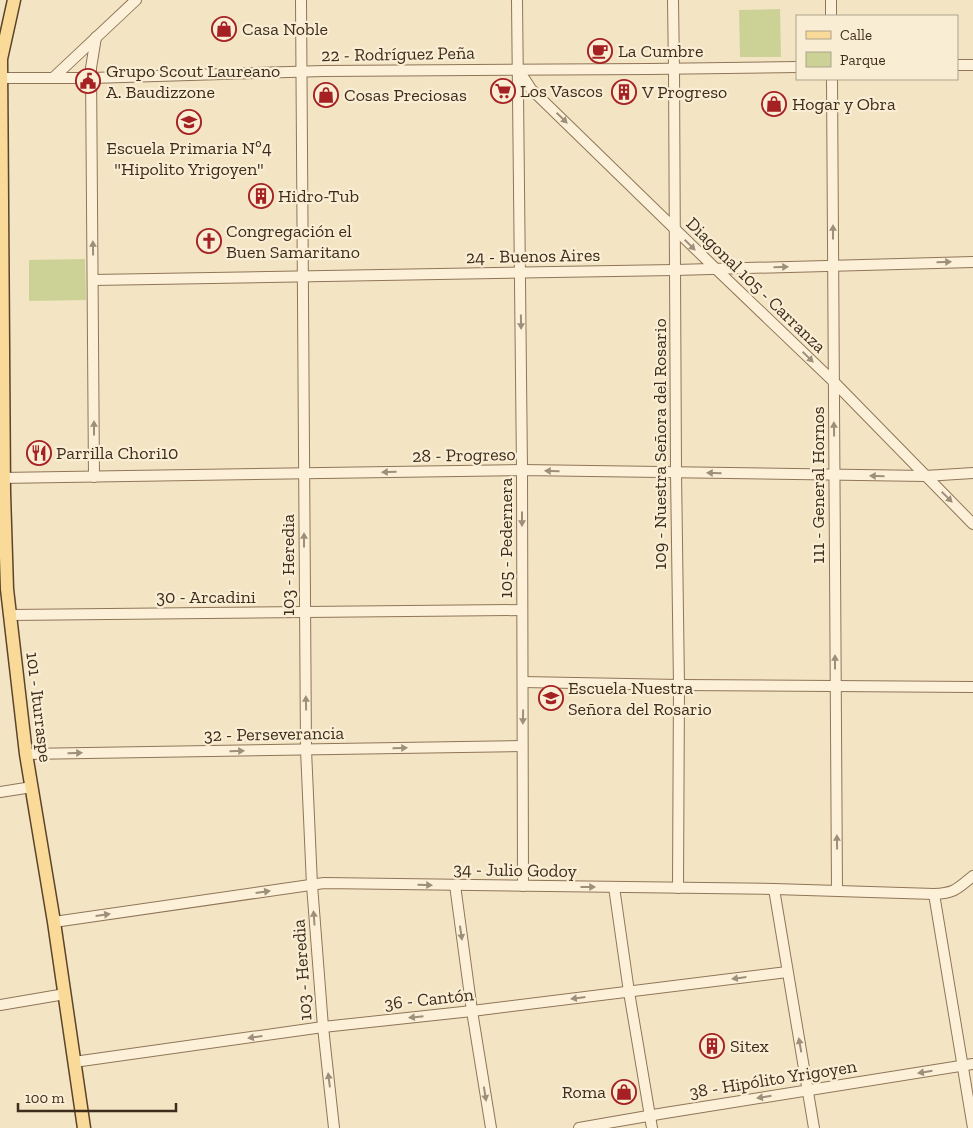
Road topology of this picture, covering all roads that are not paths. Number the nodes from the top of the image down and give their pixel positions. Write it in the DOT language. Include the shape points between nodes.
graph roads {
  1 [pos="14,0"];
  2 [pos="136,0"];
  3 [pos="301,0"];
  4 [pos="517,0"];
  5 [pos="673,0"];
  6 [pos="831,0"];
  7 [pos="831,15"];
  8 [pos="96,37"];
  9 [pos="973,65"];
  10 [pos="958,66"];
  11 [pos="796,67"];
  12 [pos="674,69"];
  13 [pos="518,70"];
  14 [pos="301,72"];
  15 [pos="0,77"];
  16 [pos="53,78"];
  17 [pos="91,78"];
  18 [pos="832,80"];
  19 [pos="674,229"];
  20 [pos="973,262"];
  21 [pos="833,266"];
  22 [pos="715,268"];
  23 [pos="675,270"];
  24 [pos="520,273"];
  25 [pos="303,277"];
  26 [pos="93,280"];
  27 [pos="834,382"];
  28 [pos="522,470"];
  29 [pos="676,472"];
  30 [pos="304,473"];
  31 [pos="973,473"];
  32 [pos="835,475"];
  33 [pos="925,476"];
  34 [pos="94,477"];
  35 [pos="2,478"];
  36 [pos="973,524"];
  37 [pos="522,610"];
  38 [pos="304,613"];
  39 [pos="10,615"];
  40 [pos="523,682"];
  41 [pos="679,685"];
  42 [pos="836,685"];
  43 [pos="973,687"];
  44 [pos="522,746"];
  45 [pos="306,750"];
  46 [pos="26,754"];
  47 [pos="32,787"];
  48 [pos="0,792"];
  49 [pos="973,876"];
  50 [pos="312,885"];
  51 [pos="455,885"];
  52 [pos="523,886"];
  53 [pos="614,887"];
  54 [pos="678,888"];
  55 [pos="774,889"];
  56 [pos="838,890"];
  57 [pos="934,894"];
  58 [pos="54,922"];
  59 [pos="787,972"];
  60 [pos="628,992"];
  61 [pos="65,994"];
  62 [pos="0,1005"];
  63 [pos="472,1011"];
  64 [pos="323,1027"];
  65 [pos="74,1062"];
  66 [pos="973,1064"];
  67 [pos="962,1066"];
  68 [pos="808,1090"];
  69 [pos="650,1115"];
  70 [pos="84,1128"];
  71 [pos="334,1128"];
  72 [pos="491,1128"];
  73 [pos="579,1128"];
  74 [pos="652,1128"];
  75 [pos="814,1128"];
  76 [pos="973,1128"];
  1 -- 15 [label="main road, 101 - Iturraspe"];
  2 -- 8 [label="street"];
  3 -- 14 [label="street, 103 - Heredia"];
  4 -- 13 [label="street, 105 - Pedernera"];
  5 -- 12 [label="street, 109 - Nuestra Señora del Rosario"];
  6 -- 7 [label="street"];
  8 -- 16 [label="street"];
  8 -- 17 [label="street"];
  9 -- 10 [label="street"];
  11 -- 12 [label="street, 22 - Rodríguez Peña"];
  12 -- 13 [label="street, 22 - Rodríguez Peña"];
  12 -- 19 [label="street, 109 - Nuestra Señora del Rosario"];
  13 -- 14 [label="street, 22 - Rodríguez Peña"];
  13 -- 19 [label="street, Diagonal 105 - Carranza, one-way" via="531,88"];
  13 -- 24 [label="street, 105 - Pedernera"];
  14 -- 17 [label="street, 22 - Rodríguez Peña"];
  14 -- 25 [label="street, 103 - Heredia"];
  15 -- 16 [label="street, 22 - Rodríguez Peña"];
  15 -- 35 [label="main road, 101 - Iturraspe"];
  16 -- 17 [label="street, 22 - Rodríguez Peña"];
  26 -- 17 [label="street, one-way"];
  21 -- 18 [label="street, 111 - General Hornos, one-way"];
  19 -- 22 [label="street, Diagonal 105 - Carranza, one-way"];
  19 -- 23 [label="street, 109 - Nuestra Señora del Rosario"];
  21 -- 20 [label="street, 24 - Buenos Aires, one-way"];
  22 -- 21 [label="street, 24 - Buenos Aires, one-way"];
  21 -- 27 [label="street, 111 - General Hornos"];
  22 -- 23 [label="street, 24 - Buenos Aires"];
  22 -- 27 [label="street, Diagonal 105 - Carranza, one-way"];
  23 -- 24 [label="street, 24 - Buenos Aires"];
  23 -- 29 [label="street, 109 - Nuestra Señora del Rosario"];
  24 -- 25 [label="street, 24 - Buenos Aires"];
  24 -- 28 [label="street, 105 - Pedernera, one-way"];
  25 -- 26 [label="street, 24 - Buenos Aires"];
  25 -- 30 [label="street, 103 - Heredia"];
  34 -- 26 [label="street, one-way"];
  32 -- 27 [label="street, 111 - General Hornos, one-way"];
  27 -- 33 [label="street, Diagonal 105 - Carranza"];
  29 -- 28 [label="street, 28 - Progreso, one-way"];
  28 -- 30 [label="street, 28 - Progreso, one-way"];
  28 -- 37 [label="street, 105 - Pedernera, one-way"];
  32 -- 29 [label="street, 28 - Progreso, one-way"];
  29 -- 41 [label="street, 109 - Nuestra Señora del Rosario"];
  30 -- 34 [label="street, 28 - Progreso"];
  38 -- 30 [label="street, 103 - Heredia, one-way"];
  31 -- 33 [label="street, 28 - Progreso"];
  33 -- 32 [label="street, 28 - Progreso, one-way"];
  42 -- 32 [label="street, 111 - General Hornos, one-way"];
  33 -- 36 [label="street, Diagonal 105 - Carranza, one-way"];
  34 -- 35 [label="street, 28 - Progreso"];
  35 -- 39 [label="main road, 101 - Iturraspe"];
  37 -- 38 [label="street, 30 - Arcadini"];
  37 -- 40 [label="street, 105 - Pedernera"];
  38 -- 39 [label="street, 30 - Arcadini"];
  45 -- 38 [label="street, 103 - Heredia, one-way"];
  39 -- 46 [label="main road, 101 - Iturraspe"];
  40 -- 41 [label="street"];
  40 -- 44 [label="street, 105 - Pedernera, one-way"];
  41 -- 42 [label="street"];
  41 -- 54 [label="street, 109 - Nuestra Señora del Rosario"];
  42 -- 43 [label="street"];
  56 -- 42 [label="street, 111 - General Hornos, one-way"];
  45 -- 44 [label="street, 32 - Perseverancia, one-way"];
  44 -- 52 [label="street, 105 - Pedernera"];
  46 -- 45 [label="street, 32 - Perseverancia, one-way"];
  45 -- 50 [label="street, 103 - Heredia"];
  46 -- 47 [label="main road, 101 - Iturraspe"];
  47 -- 48 [label="street"];
  47 -- 58 [label="main road, 101 - Iturraspe"];
  49 -- 57 [label="street, 34 - Julio Godoy" via="957,890"];
  50 -- 51 [label="street, 34 - Julio Godoy, one-way"];
  58 -- 50 [label="street, 34 - Julio Godoy, one-way"];
  64 -- 50 [label="street, 103 - Heredia, one-way"];
  51 -- 52 [label="street, 34 - Julio Godoy"];
  51 -- 63 [label="street, one-way"];
  52 -- 53 [label="street, 34 - Julio Godoy, one-way"];
  53 -- 54 [label="street, 34 - Julio Godoy"];
  53 -- 60 [label="street"];
  54 -- 55 [label="street, 34 - Julio Godoy"];
  55 -- 56 [label="street, 34 - Julio Godoy"];
  55 -- 59 [label="street"];
  56 -- 57 [label="street, 34 - Julio Godoy"];
  57 -- 67 [label="street"];
  58 -- 61 [label="main road, 101 - Iturraspe"];
  59 -- 60 [label="street, 36 - Cantón, one-way"];
  68 -- 59 [label="street, one-way"];
  60 -- 63 [label="street, 36 - Cantón, one-way"];
  60 -- 69 [label="street"];
  61 -- 62 [label="street"];
  61 -- 65 [label="main road, 101 - Iturraspe"];
  63 -- 64 [label="street, 36 - Cantón, one-way"];
  63 -- 72 [label="street, one-way"];
  64 -- 65 [label="street, 36 - Cantón, one-way"];
  71 -- 64 [label="street, 103 - Heredia, one-way"];
  65 -- 70 [label="main road, 101 - Iturraspe"];
  66 -- 67 [label="street, 38 - Hipólito Yrigoyen"];
  67 -- 68 [label="street, 38 - Hipólito Yrigoyen, one-way"];
  67 -- 76 [label="street"];
  68 -- 69 [label="street, 38 - Hipólito Yrigoyen, one-way"];
  68 -- 75 [label="street"];
  69 -- 73 [label="street, 38 - Hipólito Yrigoyen"];
  69 -- 74 [label="street"];
}
